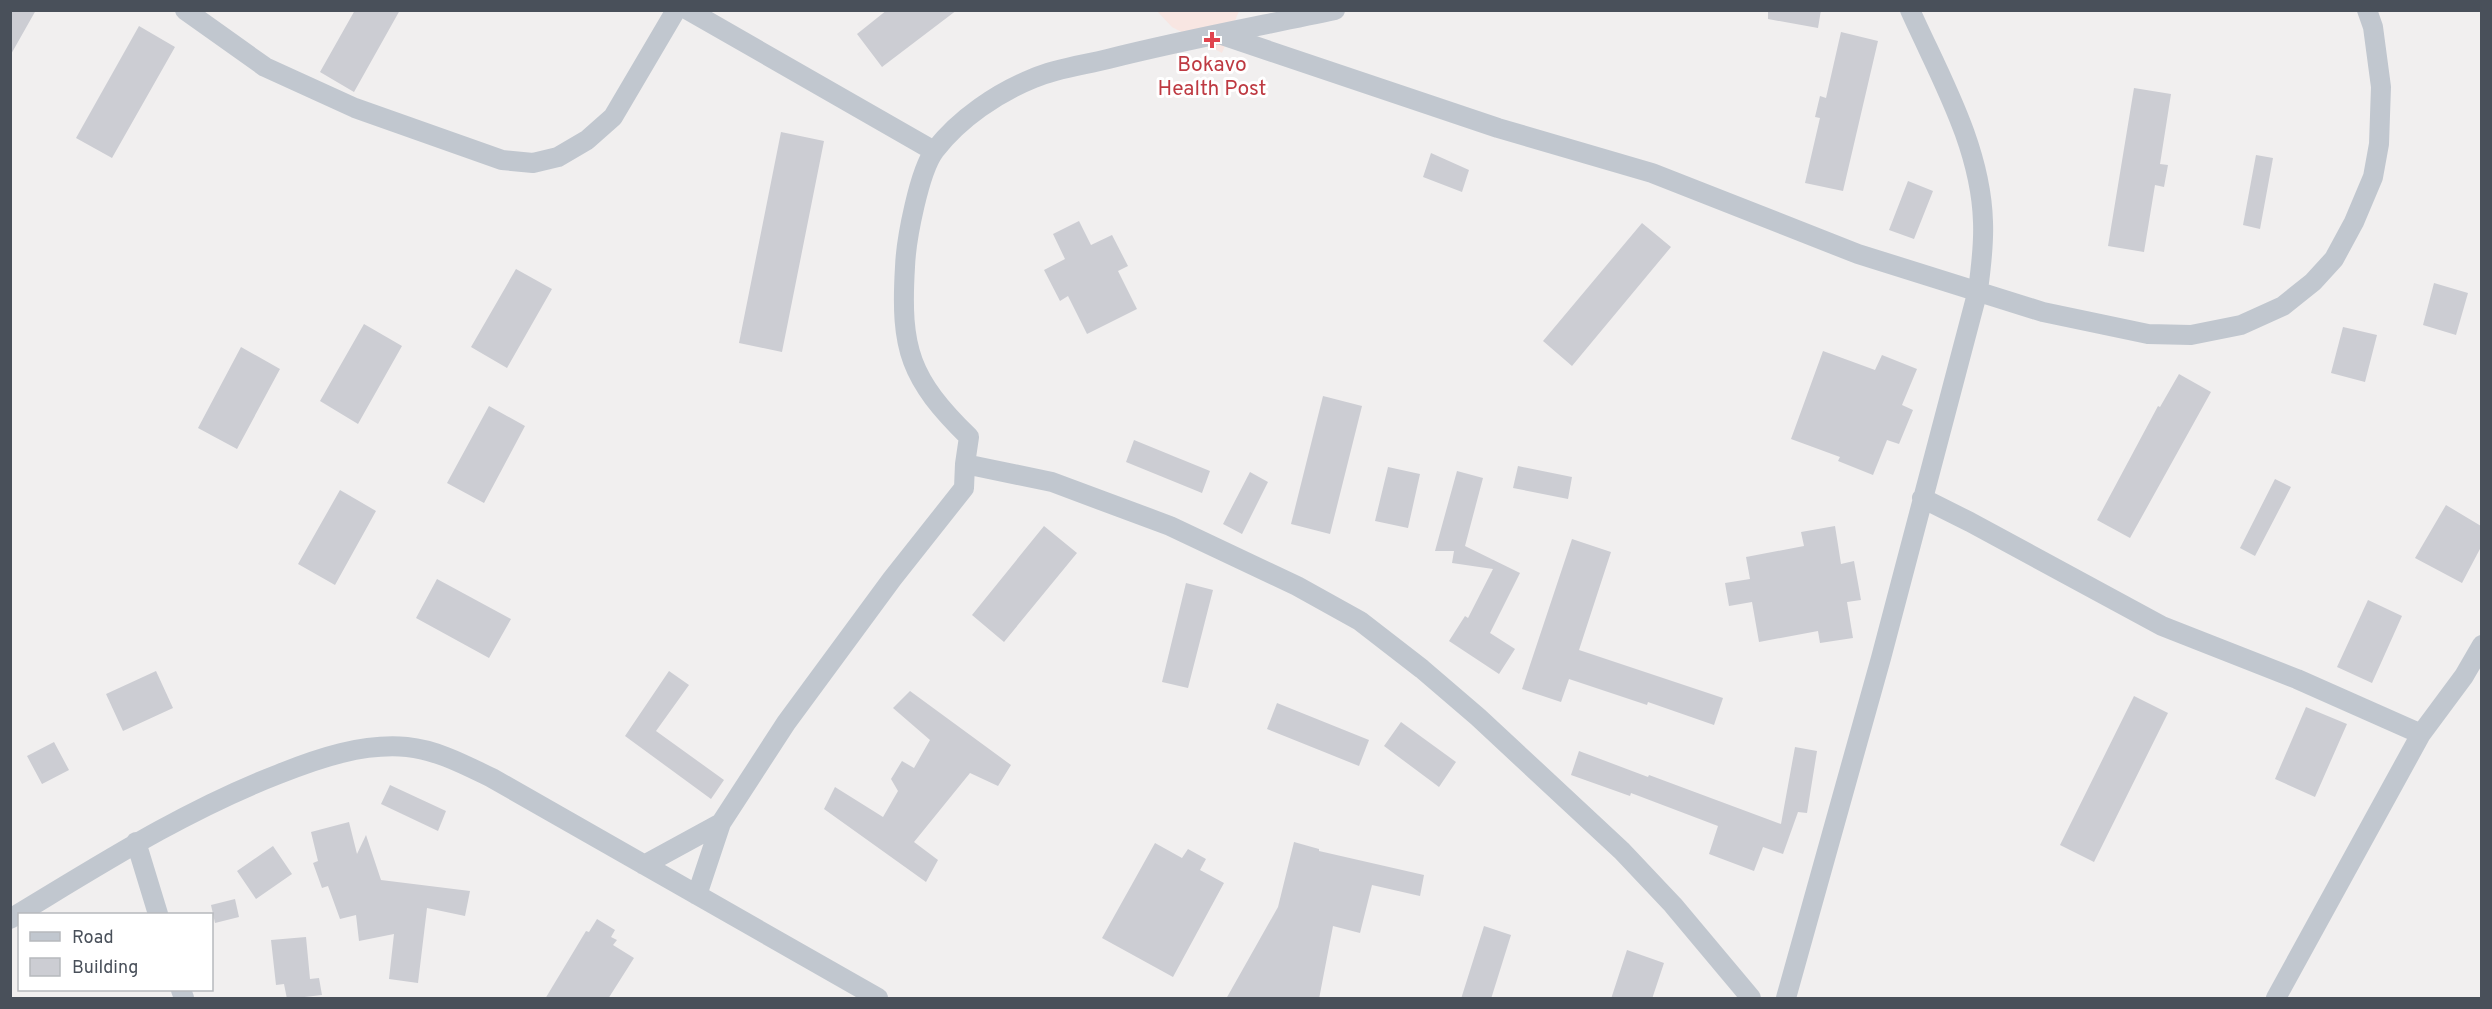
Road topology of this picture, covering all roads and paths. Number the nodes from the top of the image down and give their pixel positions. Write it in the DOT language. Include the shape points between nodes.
graph roads {
  1 [pos="185,10"];
  2 [pos="676,10"];
  3 [pos="688,10"];
  4 [pos="1335,10"];
  5 [pos="1910,10"];
  6 [pos="2367,10"];
  7 [pos="1219,34"];
  8 [pos="934,151"];
  9 [pos="1977,290"];
  10 [pos="965,464"];
  11 [pos="1922,498"];
  12 [pos="2481,645"];
  13 [pos="2421,734"];
  14 [pos="721,823"];
  15 [pos="136,842"];
  16 [pos="644,865"];
  17 [pos="697,895"];
  18 [pos="20,913"];
  19 [pos="157,913"];
  20 [pos="878,999"];
  21 [pos="1751,999"];
  22 [pos="1786,999"];
  23 [pos="2276,999"];
  1 -- 2 [label="street" via="265,67 355,108 502,160 533,163 558,157 578,146 613,117"];
  3 -- 8 [label="street"];
  4 -- 7 [label="street"];
  5 -- 9 [label="street" via="1975,162 1983,220"];
  6 -- 9 [label="street" via="2381,87 2379,144 2373,177 2334,260 2283,306 2241,325 2191,335 2148,334 2043,312"];
  7 -- 8 [label="street" via="1035,77 976,110"];
  7 -- 9 [label="street" via="1498,128 1652,173 1858,254"];
  8 -- 10 [label="street" via="924,173 906,250 904,330 911,359 922,381 944,412 969,437"];
  9 -- 11 [label="street"];
  10 -- 14 [label="street" via="964,488 786,723"];
  10 -- 21 [label="street" via="1052,482 1170,526 1297,586 1360,621 1478,717 1622,850"];
  11 -- 13 [label="street" via="2162,626 2297,679"];
  11 -- 22 [label="street"];
  12 -- 13 [label="street" via="2464,676"];
  13 -- 23 [label="street"];
  14 -- 16 [label="street"];
  14 -- 17 [label="street"];
  15 -- 16 [label="street" via="190,812 295,767 364,748 408,747 461,763"];
  15 -- 18 [label="street"];
  15 -- 19 [label="street"];
  16 -- 17 [label="street"];
  17 -- 20 [label="street"];
}
